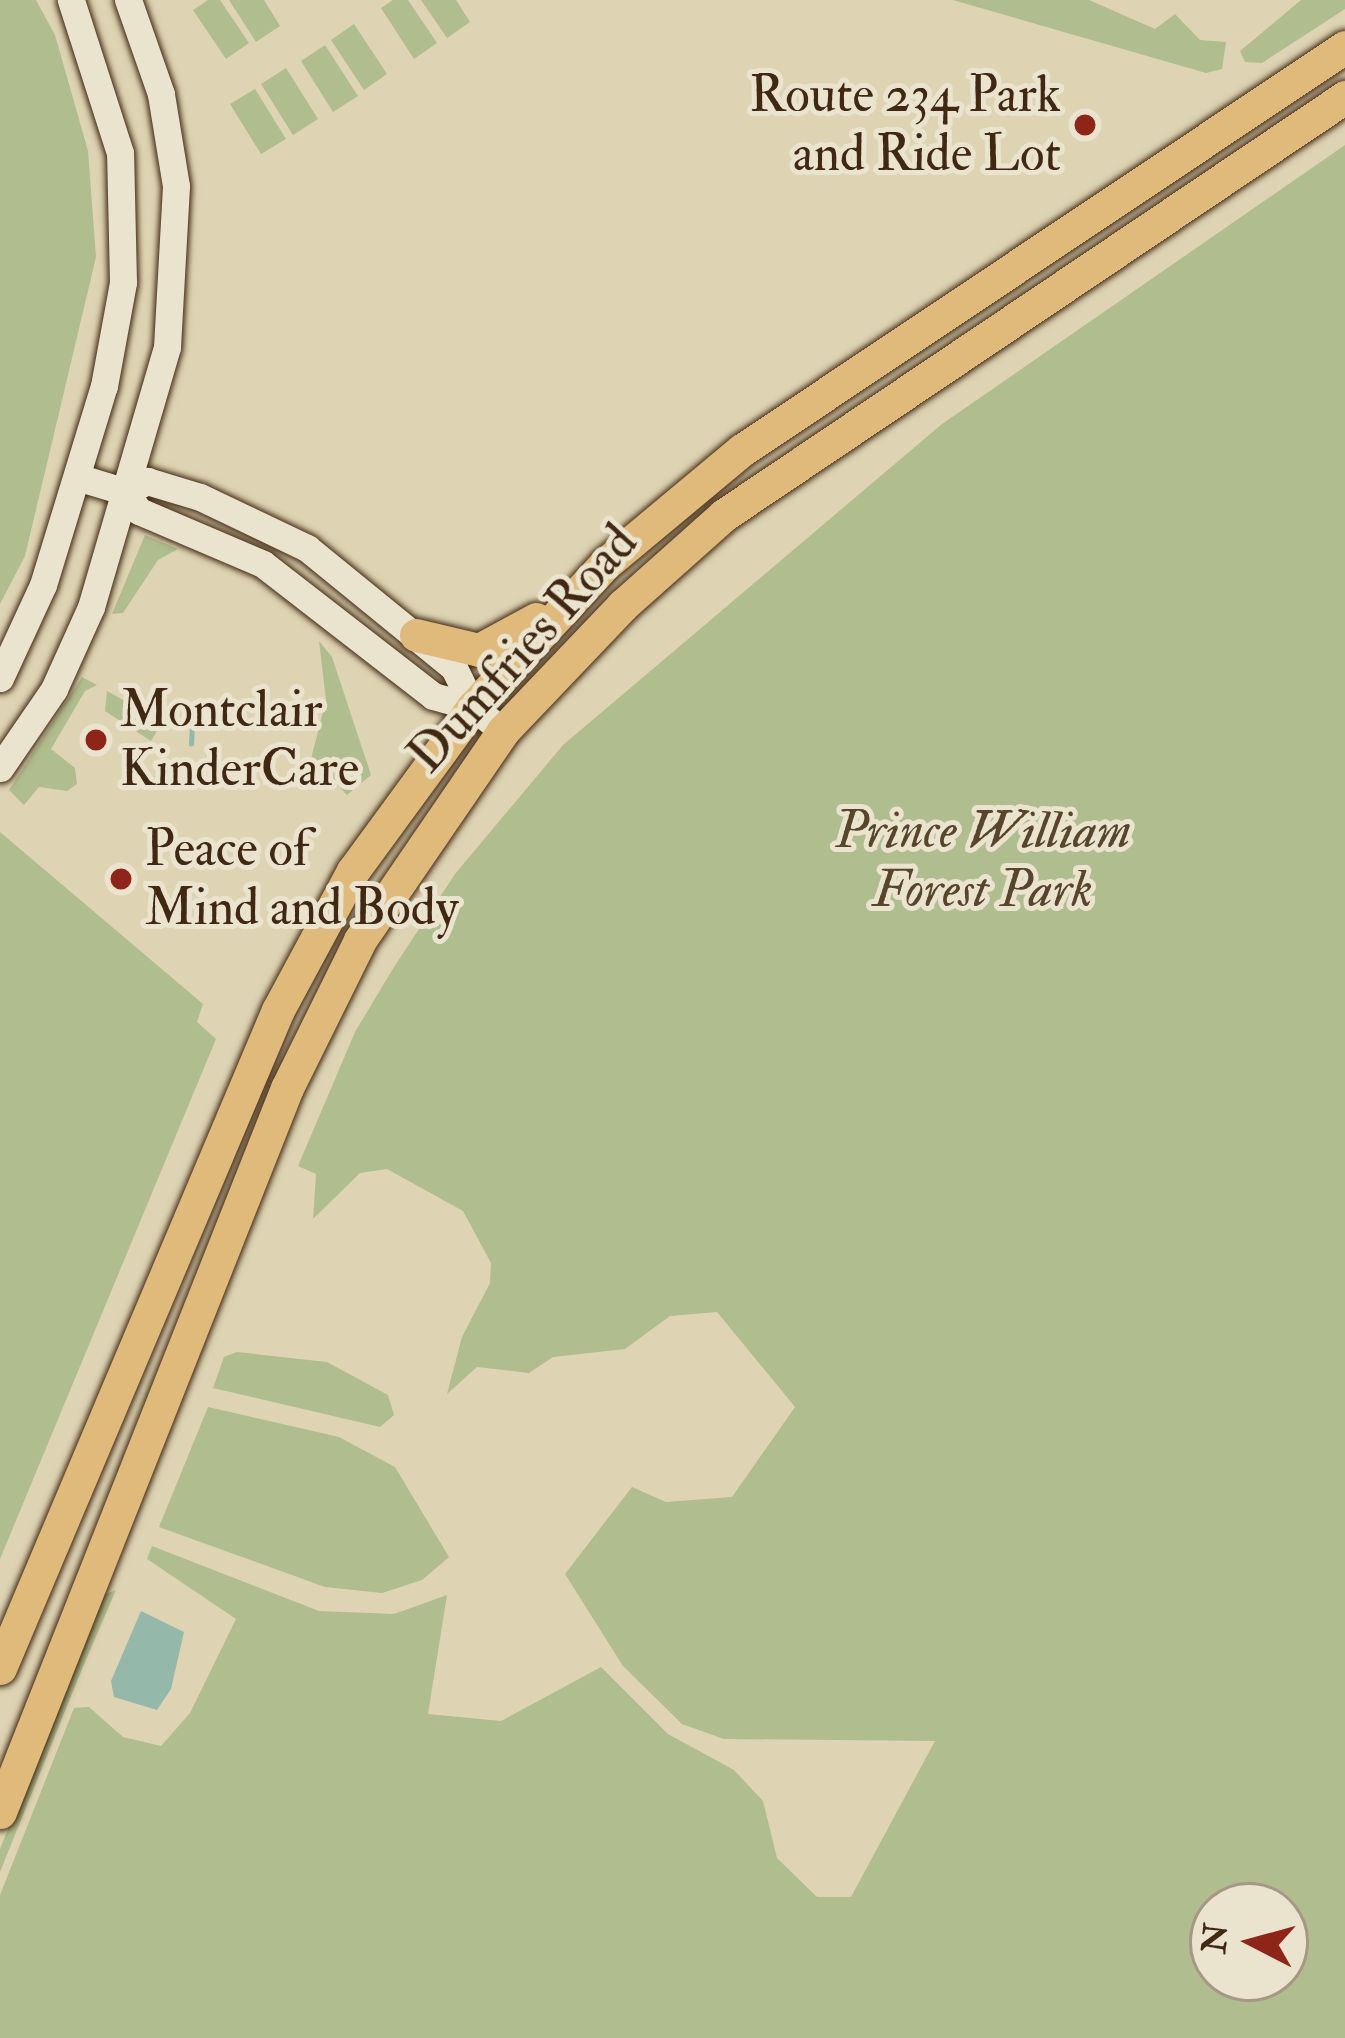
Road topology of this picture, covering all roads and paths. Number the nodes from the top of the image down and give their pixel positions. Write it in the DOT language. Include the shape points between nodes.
graph roads {
  1 [pos="71,0"];
  2 [pos="128,0"];
  3 [pos="1345,47"];
  4 [pos="1345,97"];
  5 [pos="1085,219"];
  6 [pos="1106,256"];
  7 [pos="76,477"];
  8 [pos="126,492"];
  9 [pos="578,591"];
  10 [pos="416,635"];
  11 [pos="0,678"];
  12 [pos="472,707"];
  13 [pos="503,731"];
  14 [pos="0,769"];
  15 [pos="0,1668"];
  16 [pos="0,1812"];
  1 -- 7 [label="main road" via="111,110 125,243 115,339"];
  2 -- 8 [label="main road" via="170,140 178,245 167,347"];
  3 -- 5 [label="highway, Dumfries Road"];
  4 -- 6 [label="highway, Dumfries Road"];
  5 -- 6 [label="highway"];
  5 -- 9 [label="highway, Dumfries Road" via="742,450"];
  6 -- 13 [label="highway, Dumfries Road" via="724,515 623,605"];
  7 -- 8 [label="main road"];
  7 -- 11 [label="main road" via="35,608"];
  8 -- 10 [label="main road" via="147,481 275,530 345,574"];
  8 -- 12 [label="main road" via="139,511 263,564 433,696"];
  8 -- 14 [label="main road" via="77,642"];
  9 -- 10 [label="highway" via="488,648 457,650"];
  9 -- 12 [label="highway, Dumfries Road"];
  10 -- 12 [label="main road" via="454,668"];
  12 -- 13 [label="main road"];
  12 -- 15 [label="highway, Dumfries Road" via="362,857 278,1010"];
  13 -- 16 [label="highway, Dumfries Road" via="401,872 305,1049"];
}
